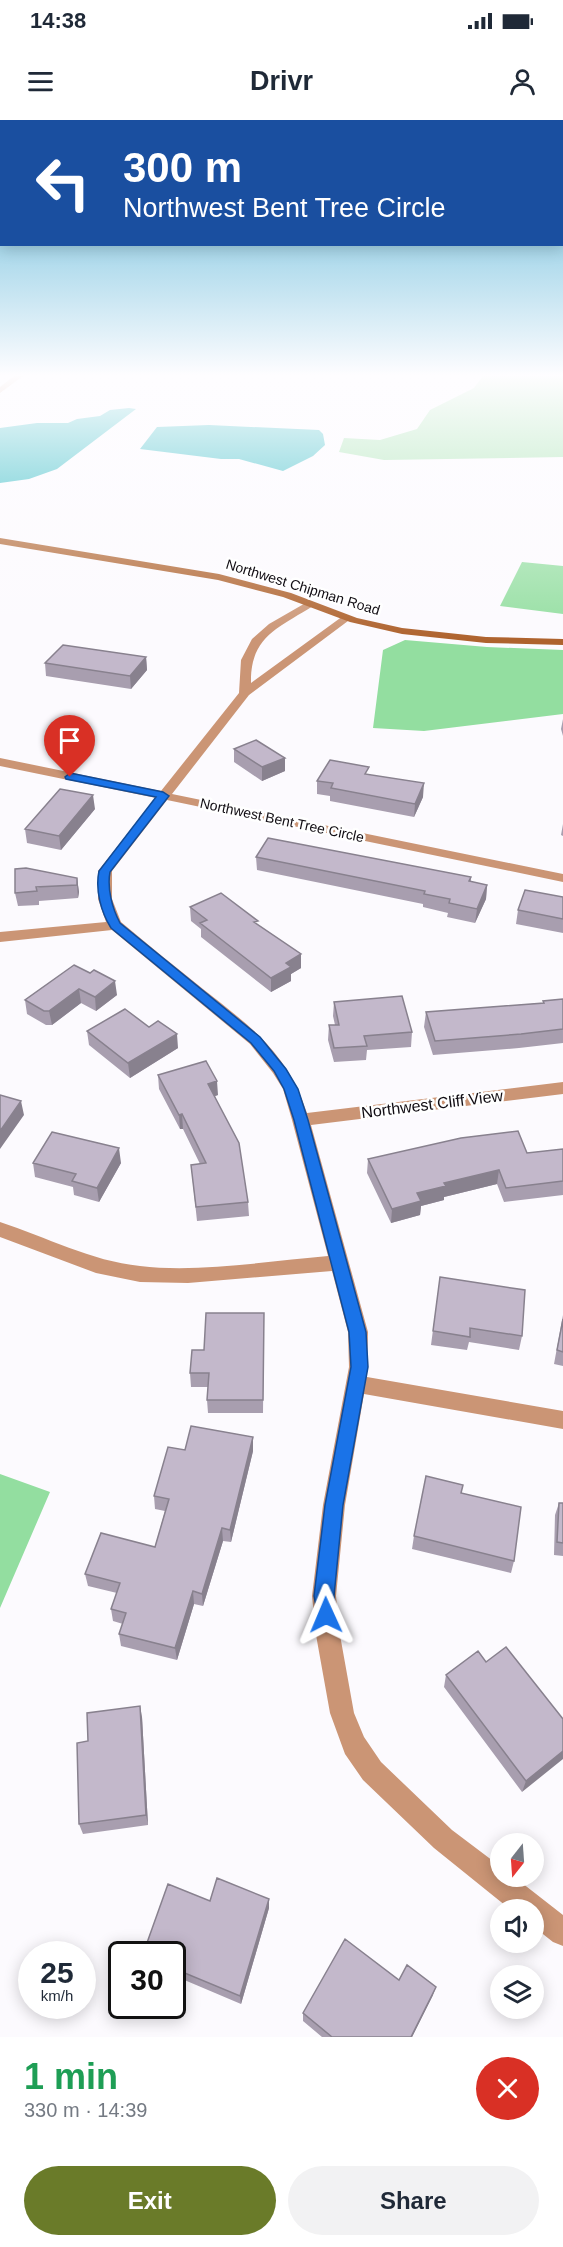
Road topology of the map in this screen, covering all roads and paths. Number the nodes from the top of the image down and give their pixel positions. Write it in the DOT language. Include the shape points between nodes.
graph roads {
  1 [pos="0,541"];
  2 [pos="309,604"];
  3 [pos="347,618"];
  4 [pos="563,642"];
  5 [pos="245,693"];
  6 [pos="0,762"];
  7 [pos="163,796"];
  8 [pos="563,879"];
  9 [pos="115,925"];
  10 [pos="0,937"];
  11 [pos="563,1088"];
  12 [pos="301,1120"];
  13 [pos="0,1229"];
  14 [pos="337,1263"];
  15 [pos="356,1384"];
  16 [pos="563,1420"];
  17 [pos="520,1899"];
  18 [pos="544,1918"];
  19 [pos="563,1932"];
  1 -- 2 [label="main road, Northwest Chipman Road" via="219,577"];
  2 -- 3 [label="main road, Northwest Chipman Road"];
  2 -- 5 [label="street" via="267,631 253,645 247,659"];
  3 -- 4 [label="main road, Northwest Chipman Road" via="449,638"];
  3 -- 5 [label="street"];
  5 -- 7 [label="street"];
  6 -- 7 [label="street, Northwest Bent Tree Circle"];
  7 -- 8 [label="street, Northwest Bent Tree Circle"];
  7 -- 9 [label="street" via="105,871 102,883"];
  9 -- 10 [label="street"];
  9 -- 12 [label="street" via="256,1040 285,1079"];
  11 -- 12 [label="street, Northwest Cliff View"];
  12 -- 14 [label="street"];
  13 -- 14 [label="street" via="96,1264 140,1274 188,1275"];
  14 -- 15 [label="street" via="357,1332"];
  15 -- 16 [label="street"];
  15 -- 17 [label="street" via="334,1505 324,1596 342,1713 354,1744 372,1771 443,1839"];
  18 -- 19 [label="street"];
}
